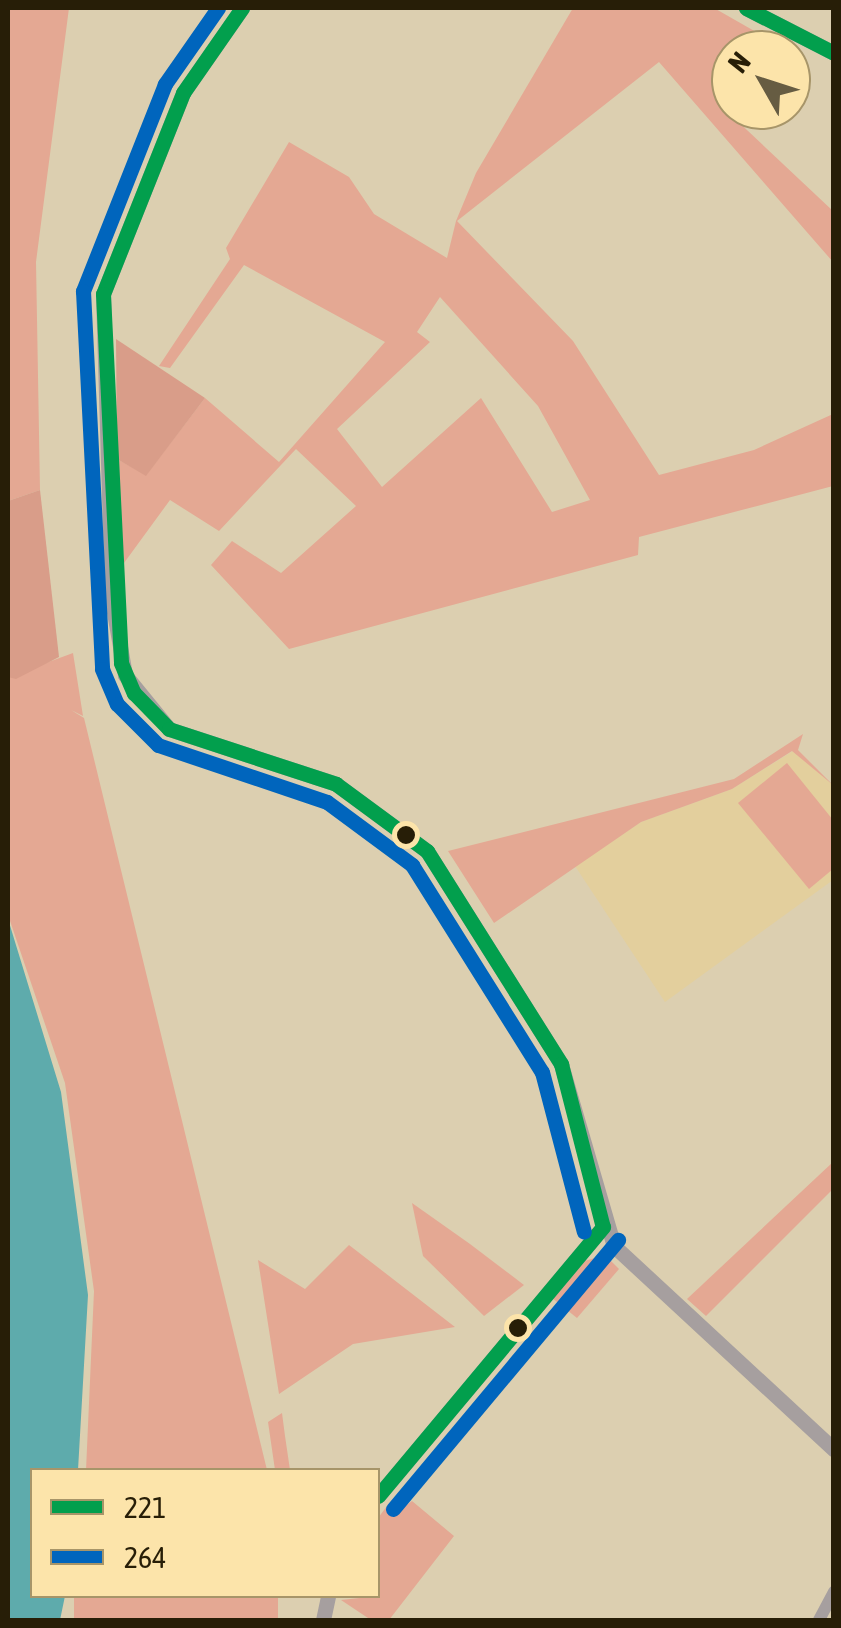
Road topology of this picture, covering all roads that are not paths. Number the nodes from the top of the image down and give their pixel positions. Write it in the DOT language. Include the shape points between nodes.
graph roads {
  1 [pos="242,8"];
  2 [pos="746,8"];
  3 [pos="834,52"];
  4 [pos="604,1228"];
  5 [pos="834,1450"];
  6 [pos="380,1494"];
  7 [pos="834,1592"];
  8 [pos="818,1620"];
  1 -- 4 [label="street" via="183,93 104,294 121,663 169,729 326,779 387,814 427,851 561,1064"];
  2 -- 3 [label="street"];
  4 -- 5 [label="street" via="671,1304"];
  4 -- 6 [label="street"];
  7 -- 8 [label="street"];
}
